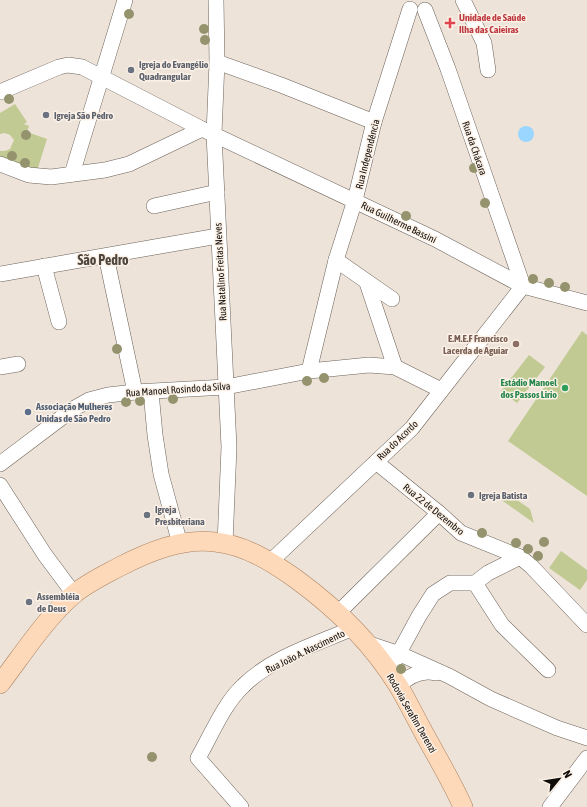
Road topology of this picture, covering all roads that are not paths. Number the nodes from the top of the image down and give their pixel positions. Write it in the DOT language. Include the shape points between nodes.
graph roads {
  1 [pos="125,0"];
  2 [pos="216,0"];
  3 [pos="462,0"];
  4 [pos="418,5"];
  5 [pos="217,62"];
  6 [pos="488,70"];
  7 [pos="102,76"];
  8 [pos="0,92"];
  9 [pos="374,122"];
  10 [pos="208,131"];
  11 [pos="2,168"];
  12 [pos="72,174"];
  13 [pos="217,192"];
  14 [pos="355,200"];
  15 [pos="154,206"];
  16 [pos="218,236"];
  17 [pos="106,256"];
  18 [pos="336,260"];
  19 [pos="44,266"];
  20 [pos="0,274"];
  21 [pos="367,283"];
  22 [pos="523,286"];
  23 [pos="392,299"];
  24 [pos="587,303"];
  25 [pos="59,322"];
  26 [pos="18,364"];
  27 [pos="0,367"];
  28 [pos="395,367"];
  29 [pos="309,370"];
  30 [pos="226,387"];
  31 [pos="441,390"];
  32 [pos="135,392"];
  33 [pos="151,392"];
  34 [pos="376,462"];
  35 [pos="0,464"];
  36 [pos="0,485"];
  37 [pos="439,512"];
  38 [pos="180,544"];
  39 [pos="225,544"];
  40 [pos="520,557"];
  41 [pos="271,561"];
  42 [pos="475,583"];
  43 [pos="74,594"];
  44 [pos="338,613"];
  45 [pos="587,625"];
  46 [pos="353,628"];
  47 [pos="367,643"];
  48 [pos="400,654"];
  49 [pos="548,670"];
  50 [pos="449,676"];
  51 [pos="393,679"];
  52 [pos="0,684"];
  53 [pos="587,738"];
  54 [pos="587,758"];
  55 [pos="241,807"];
  56 [pos="463,807"];
  57 [pos="550,807"];
  1 -- 7 [label="street"];
  2 -- 5 [label="street, Rua Natalino Freitas Neves"];
  3 -- 6 [label="street" via="484,43"];
  4 -- 9 [label="street, Rua Independência"];
  4 -- 22 [label="street, Rua da Chácara" via="448,69"];
  5 -- 9 [label="street"];
  5 -- 10 [label="street, Rua Natalino Freitas Neves"];
  7 -- 8 [label="street" via="82,67 68,65"];
  7 -- 10 [label="street, Rua Guilherme Bassini"];
  7 -- 12 [label="street"];
  9 -- 14 [label="street, Rua Independência"];
  10 -- 12 [label="street" via="120,168"];
  10 -- 13 [label="street, Rua Natalino Freitas Neves"];
  10 -- 14 [label="street, Rua Guilherme Bassini"];
  11 -- 12 [label="street" via="29,175 51,177"];
  13 -- 15 [label="street"];
  13 -- 16 [label="street, Rua Natalino Freitas Neves"];
  14 -- 18 [label="street, Rua Independência"];
  14 -- 22 [label="street, Rua Guilherme Bassini"];
  16 -- 17 [label="street"];
  16 -- 30 [label="street, Rua Natalino Freitas Neves"];
  17 -- 19 [label="street"];
  17 -- 32 [label="street"];
  18 -- 21 [label="street"];
  18 -- 29 [label="street, Rua Independência"];
  19 -- 20 [label="street"];
  19 -- 25 [label="street"];
  21 -- 23 [label="street"];
  21 -- 28 [label="street"];
  22 -- 24 [label="street, Rua Guilherme Bassini"];
  22 -- 31 [label="street, Rua do Acordo"];
  26 -- 27 [label="street"];
  28 -- 29 [label="street, Rua Manoel Rosindo da Silva" via="369,365"];
  28 -- 31 [label="street, Rua Manoel Rosindo da Silva"];
  29 -- 30 [label="street, Rua Manoel Rosindo da Silva"];
  30 -- 33 [label="street, Rua Manoel Rosindo da Silva"];
  30 -- 39 [label="street, Rua Natalino Freitas Neves" via="229,447"];
  31 -- 34 [label="street, Rua do Acordo" via="412,428"];
  32 -- 33 [label="street, Rua Manoel Rosindo da Silva"];
  32 -- 35 [label="street, Rua Manoel Rosindo da Silva" via="89,400"];
  33 -- 38 [label="street" via="154,434 161,474"];
  34 -- 37 [label="street, Rua 22 de Dezembro"];
  34 -- 41 [label="street, Rua do Acordo"];
  36 -- 43 [label="street" via="45,555"];
  37 -- 40 [label="street, Rua 22 de Dezembro" via="461,533"];
  37 -- 44 [label="street"];
  38 -- 39 [label="main road, Rodovia Serafim Derenzi"];
  38 -- 43 [label="main road, Rodovia Serafim Derenzi" via="161,548 133,560"];
  39 -- 41 [label="main road, Rodovia Serafim Derenzi"];
  40 -- 42 [label="street"];
  40 -- 45 [label="street, Rua 22 de Dezembro"];
  41 -- 44 [label="main road, Rodovia Serafim Derenzi"];
  42 -- 48 [label="street" via="450,584 433,594"];
  42 -- 49 [label="street" via="502,625"];
  43 -- 52 [label="main road, Rodovia Serafim Derenzi" via="55,613"];
  44 -- 46 [label="main road, Rodovia Serafim Derenzi"];
  46 -- 47 [label="main road, Rodovia Serafim Derenzi"];
  46 -- 55 [label="street, Rua João A. Nascimento" via="275,663 243,686 227,707 198,758"];
  47 -- 48 [label="street"];
  47 -- 51 [label="main road, Rodovia Serafim Derenzi"];
  48 -- 50 [label="street"];
  48 -- 51 [label="street"];
  50 -- 51 [label="street" via="430,671"];
  50 -- 53 [label="street" via="491,699 557,728"];
  51 -- 56 [label="main road, Rodovia Serafim Derenzi" via="454,786"];
  54 -- 57 [label="street"];
}
